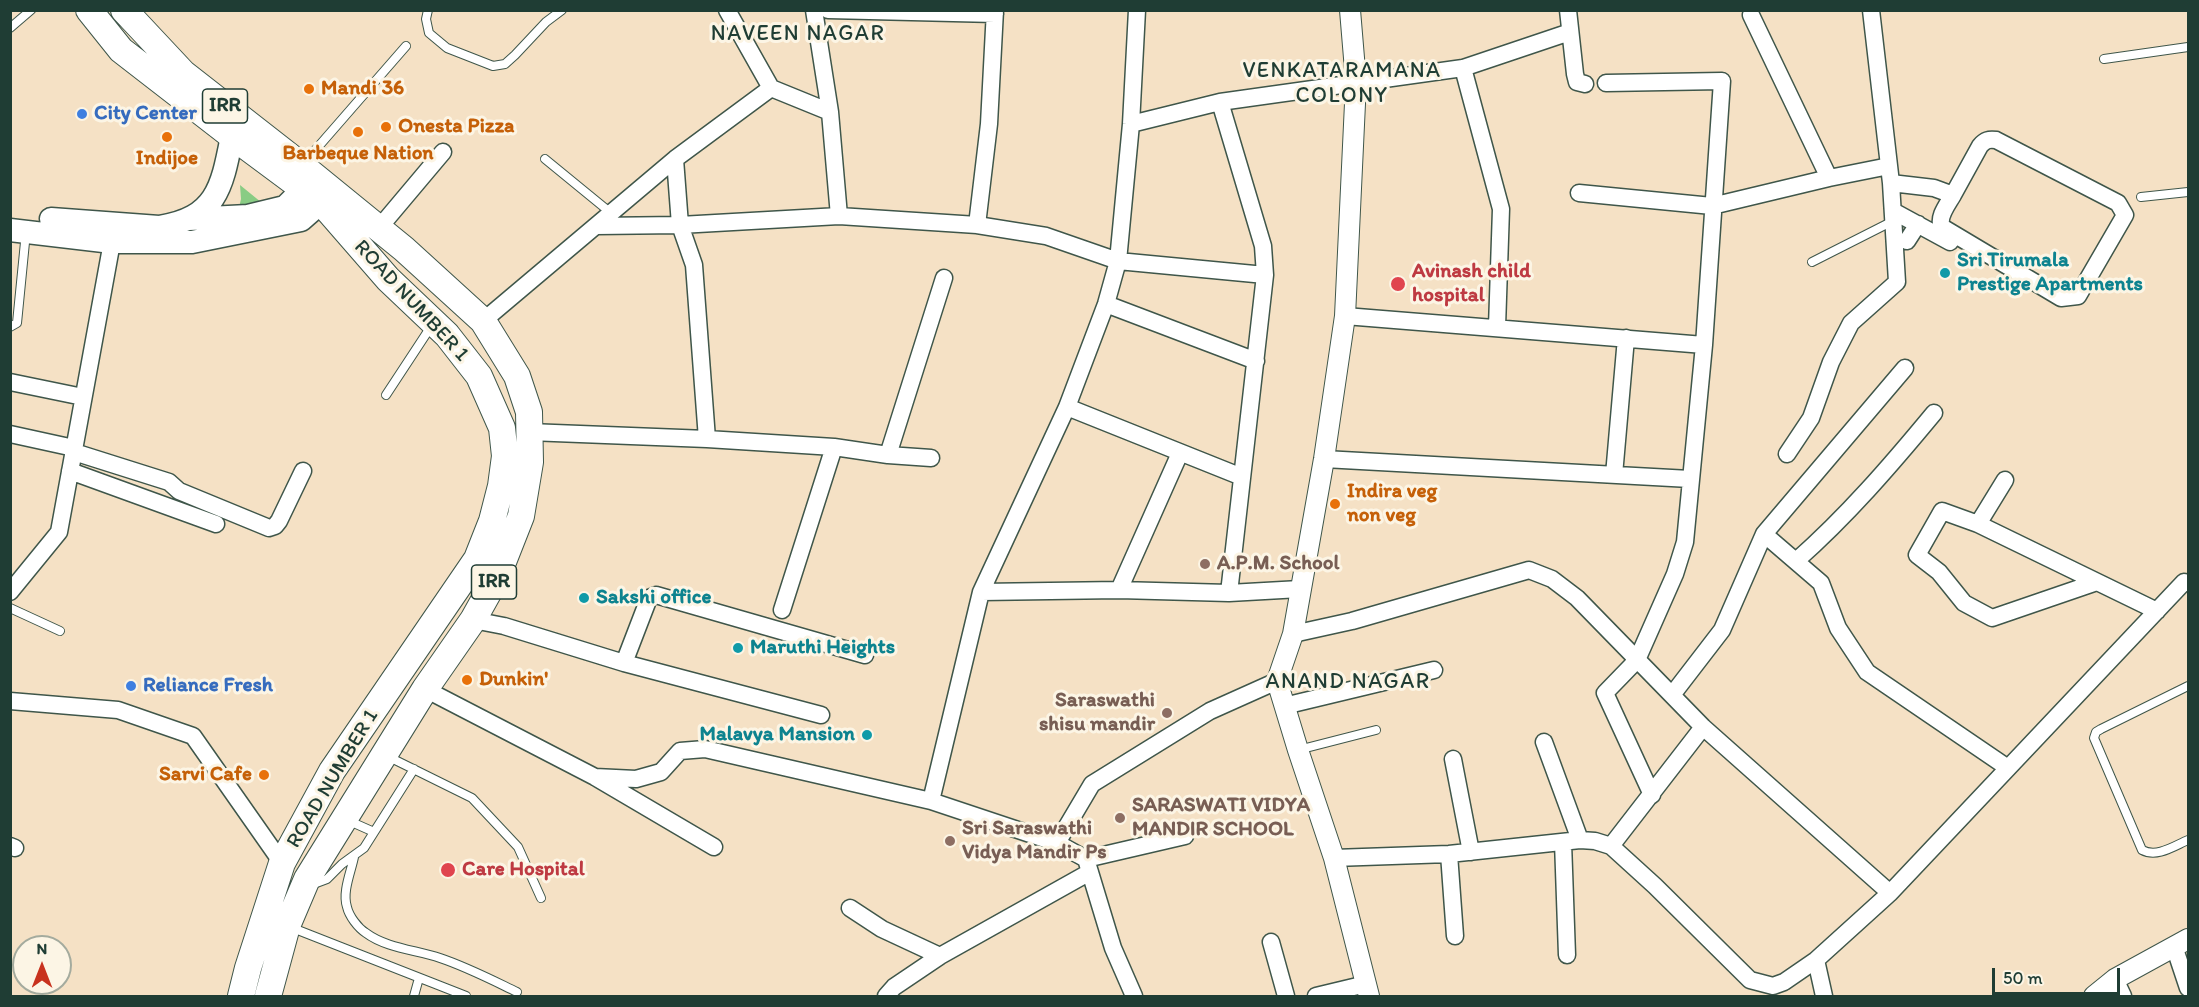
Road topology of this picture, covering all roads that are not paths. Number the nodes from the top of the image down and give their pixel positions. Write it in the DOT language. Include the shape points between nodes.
graph roads {
  1 [pos="31,10"];
  2 [pos="89,10"];
  3 [pos="124,10"];
  4 [pos="428,10"];
  5 [pos="562,10"];
  6 [pos="727,10"];
  7 [pos="814,10"];
  8 [pos="828,10"];
  9 [pos="1137,10"];
  10 [pos="1350,10"];
  11 [pos="1568,10"];
  12 [pos="1871,10"];
  13 [pos="995,12"];
  14 [pos="1751,15"];
  15 [pos="10,28"];
  16 [pos="1570,32"];
  17 [pos="406,46"];
  18 [pos="2188,47"];
  19 [pos="2104,59"];
  20 [pos="1463,68"];
  21 [pos="1356,82"];
  22 [pos="1606,83"];
  23 [pos="1585,84"];
  24 [pos="771,88"];
  25 [pos="1220,102"];
  26 [pos="830,112"];
  27 [pos="1131,124"];
  28 [pos="232,136"];
  29 [pos="443,152"];
  30 [pos="545,159"];
  31 [pos="675,159"];
  32 [pos="1890,174"];
  33 [pos="1829,178"];
  34 [pos="315,185"];
  35 [pos="2188,192"];
  36 [pos="1579,193"];
  37 [pos="1953,195"];
  38 [pos="2141,197"];
  39 [pos="1712,206"];
  40 [pos="610,213"];
  41 [pos="10,214"];
  42 [pos="1893,215"];
  43 [pos="839,216"];
  44 [pos="188,219"];
  45 [pos="1918,224"];
  46 [pos="680,225"];
  47 [pos="977,225"];
  48 [pos="596,226"];
  49 [pos="379,228"];
  50 [pos="18,231"];
  51 [pos="1907,241"];
  52 [pos="112,242"];
  53 [pos="410,254"];
  54 [pos="1118,261"];
  55 [pos="1812,262"];
  56 [pos="2001,270"];
  57 [pos="1265,275"];
  58 [pos="387,279"];
  59 [pos="944,279"];
  60 [pos="1106,304"];
  61 [pos="1345,316"];
  62 [pos="483,321"];
  63 [pos="434,322"];
  64 [pos="10,327"];
  65 [pos="1497,327"];
  66 [pos="1626,338"];
  67 [pos="1704,345"];
  68 [pos="1256,360"];
  69 [pos="1905,368"];
  70 [pos="10,382"];
  71 [pos="386,395"];
  72 [pos="83,397"];
  73 [pos="1066,407"];
  74 [pos="1934,413"];
  75 [pos="529,432"];
  76 [pos="10,434"];
  77 [pos="707,439"];
  78 [pos="834,447"];
  79 [pos="74,450"];
  80 [pos="1180,453"];
  81 [pos="1787,454"];
  82 [pos="888,455"];
  83 [pos="931,458"];
  84 [pos="1324,459"];
  85 [pos="70,471"];
  86 [pos="303,471"];
  87 [pos="148,475"];
  88 [pos="1614,475"];
  89 [pos="1242,477"];
  90 [pos="1690,478"];
  91 [pos="2004,480"];
  92 [pos="170,488"];
  93 [pos="216,524"];
  94 [pos="1978,524"];
  95 [pos="1764,534"];
  96 [pos="1796,561"];
  97 [pos="2187,581"];
  98 [pos="2097,582"];
  99 [pos="1300,589"];
  100 [pos="1119,590"];
  101 [pos="10,592"];
  102 [pos="981,592"];
  103 [pos="1229,593"];
  104 [pos="10,608"];
  105 [pos="782,610"];
  106 [pos="2157,610"];
  107 [pos="476,614"];
  108 [pos="60,631"];
  109 [pos="1293,634"];
  110 [pos="865,655"];
  111 [pos="1637,660"];
  112 [pos="624,663"];
  113 [pos="1434,670"];
  114 [pos="1277,681"];
  115 [pos="2188,686"];
  116 [pos="425,689"];
  117 [pos="1672,694"];
  118 [pos="10,701"];
  119 [pos="1284,706"];
  120 [pos="821,715"];
  121 [pos="1703,727"];
  122 [pos="1376,730"];
  123 [pos="1544,742"];
  124 [pos="1298,750"];
  125 [pos="384,754"];
  126 [pos="1453,759"];
  127 [pos="2008,768"];
  128 [pos="414,769"];
  129 [pos="596,777"];
  130 [pos="1652,795"];
  131 [pos="931,801"];
  132 [pos="344,819"];
  133 [pos="374,832"];
  134 [pos="1185,836"];
  135 [pos="2188,840"];
  136 [pos="1572,841"];
  137 [pos="1057,843"];
  138 [pos="1611,846"];
  139 [pos="714,847"];
  140 [pos="1471,852"];
  141 [pos="1449,854"];
  142 [pos="354,857"];
  143 [pos="1334,858"];
  144 [pos="282,863"];
  145 [pos="1088,866"];
  146 [pos="303,889"];
  147 [pos="1890,893"];
  148 [pos="541,898"];
  149 [pos="850,908"];
  150 [pos="287,926"];
  151 [pos="1455,936"];
  152 [pos="1271,942"];
  153 [pos="2181,943"];
  154 [pos="1567,955"];
  155 [pos="940,956"];
  156 [pos="1816,960"];
  157 [pos="418,978"];
  158 [pos="2119,988"];
  159 [pos="2188,988"];
  160 [pos="1367,990"];
  161 [pos="517,992"];
  162 [pos="241,996"];
  163 [pos="268,996"];
  164 [pos="414,996"];
  165 [pos="466,996"];
  166 [pos="886,996"];
  167 [pos="1134,996"];
  168 [pos="1286,996"];
  169 [pos="1316,996"];
  170 [pos="1824,996"];
  171 [pos="2094,996"];
  1 -- 15 [label="lane"];
  2 -- 28 [label="main road, ROAD NUMBER 1 / IRR" via="121,50"];
  3 -- 34 [label="main road, ROAD NUMBER 1 / IRR" via="183,73"];
  4 -- 5 [label="lane" via="429,33 447,48 493,66 505,64"];
  6 -- 24 [label="street"];
  7 -- 26 [label="street"];
  8 -- 13 [label="street"];
  9 -- 27 [label="street"];
  10 -- 21 [label="street"];
  11 -- 16 [label="street"];
  12 -- 32 [label="street"];
  13 -- 47 [label="street" via="989,124"];
  14 -- 33 [label="street"];
  16 -- 20 [label="street"];
  16 -- 23 [label="street" via="1576,82"];
  17 -- 34 [label="lane"];
  18 -- 19 [label="lane"];
  20 -- 21 [label="street"];
  20 -- 65 [label="street" via="1501,209"];
  21 -- 25 [label="street"];
  21 -- 61 [label="street"];
  22 -- 39 [label="street" via="1722,81"];
  24 -- 26 [label="street"];
  24 -- 31 [label="street"];
  25 -- 27 [label="street"];
  25 -- 57 [label="street" via="1263,246"];
  26 -- 43 [label="street"];
  27 -- 54 [label="street"];
  28 -- 34 [label="main road, ROAD NUMBER 1 / IRR"];
  28 -- 44 [label="main road" via="224,178 216,195 207,207"];
  29 -- 49 [label="street"];
  30 -- 40 [label="lane"];
  31 -- 40 [label="street"];
  31 -- 46 [label="street"];
  32 -- 33 [label="street"];
  32 -- 37 [label="street"];
  32 -- 42 [label="street"];
  33 -- 39 [label="street"];
  34 -- 44 [label="main road" via="285,207 248,216"];
  34 -- 49 [label="main road, ROAD NUMBER 1 / IRR"];
  34 -- 52 [label="main road" via="302,220 192,242"];
  34 -- 58 [label="main road, ROAD NUMBER 1 / IRR"];
  35 -- 38 [label="lane"];
  36 -- 39 [label="street"];
  37 -- 37 [label="street" via="1980,146 1991,139 2118,203 2124,215 2078,296 2061,298 1942,227 1941,218"];
  39 -- 67 [label="street"];
  40 -- 48 [label="street"];
  41 -- 44 [label="main road" via="159,227"];
  42 -- 45 [label="street"];
  42 -- 55 [label="lane"];
  42 -- 81 [label="street" via="1898,282 1851,323 1831,362 1811,418"];
  43 -- 46 [label="street"];
  43 -- 47 [label="street"];
  45 -- 51 [label="street"];
  45 -- 56 [label="street"];
  46 -- 48 [label="street"];
  46 -- 77 [label="street" via="694,265"];
  47 -- 54 [label="street" via="1046,236"];
  48 -- 62 [label="street"];
  49 -- 53 [label="main road, ROAD NUMBER 1 / IRR"];
  50 -- 52 [label="main road"];
  50 -- 64 [label="lane" via="17,323"];
  52 -- 72 [label="street"];
  53 -- 58 [label="main road"];
  53 -- 62 [label="main road, ROAD NUMBER 1 / IRR"];
  54 -- 57 [label="street"];
  54 -- 60 [label="street"];
  57 -- 68 [label="street"];
  58 -- 63 [label="main road, ROAD NUMBER 1 / IRR"];
  59 -- 82 [label="street"];
  60 -- 68 [label="street"];
  60 -- 73 [label="street"];
  61 -- 65 [label="street"];
  61 -- 84 [label="street"];
  62 -- 75 [label="main road, ROAD NUMBER 1 / IRR" via="517,376 529,412"];
  63 -- 71 [label="lane"];
  63 -- 144 [label="main road, ROAD NUMBER 1 / IRR" via="479,376 502,428 505,456 492,521 477,559 332,771"];
  65 -- 66 [label="street"];
  66 -- 67 [label="street"];
  66 -- 88 [label="street"];
  67 -- 90 [label="street"];
  68 -- 89 [label="street"];
  69 -- 95 [label="street"];
  70 -- 72 [label="street"];
  72 -- 79 [label="street"];
  73 -- 80 [label="street"];
  73 -- 102 [label="street"];
  74 -- 96 [label="street" via="1874,484"];
  75 -- 77 [label="street"];
  75 -- 107 [label="main road, ROAD NUMBER 1 / IRR" via="530,462 521,516 497,577"];
  76 -- 79 [label="street"];
  77 -- 78 [label="street"];
  78 -- 82 [label="street"];
  78 -- 105 [label="street"];
  79 -- 85 [label="street"];
  79 -- 87 [label="street"];
  80 -- 89 [label="street"];
  80 -- 100 [label="street"];
  82 -- 83 [label="street"];
  84 -- 88 [label="street"];
  84 -- 99 [label="street"];
  85 -- 93 [label="street"];
  85 -- 101 [label="street" via="59,532"];
  86 -- 87 [label="street" via="279,521 269,528"];
  87 -- 92 [label="street" via="147,480"];
  88 -- 90 [label="street"];
  89 -- 103 [label="street"];
  90 -- 111 [label="street" via="1681,558"];
  91 -- 94 [label="street"];
  94 -- 98 [label="street"];
  94 -- 98 [label="street" via="1942,511 1917,555 1939,572 1964,603 1992,618"];
  95 -- 96 [label="street"];
  95 -- 117 [label="street" via="1722,630"];
  96 -- 127 [label="street" via="1821,583 1838,628 1867,672"];
  97 -- 106 [label="street"];
  98 -- 106 [label="street"];
  99 -- 103 [label="street"];
  99 -- 109 [label="street"];
  100 -- 102 [label="street"];
  100 -- 103 [label="street"];
  102 -- 131 [label="street"];
  104 -- 108 [label="lane"];
  106 -- 127 [label="street"];
  107 -- 112 [label="street" via="494,615 504,626"];
  107 -- 116 [label="main road, ROAD NUMBER 1 / IRR"];
  109 -- 111 [label="street" via="1528,570 1552,579 1577,598"];
  109 -- 114 [label="street"];
  110 -- 112 [label="street" via="656,595 649,598"];
  111 -- 117 [label="street"];
  111 -- 130 [label="street" via="1605,693"];
  112 -- 120 [label="street"];
  113 -- 119 [label="street"];
  114 -- 119 [label="street"];
  114 -- 137 [label="street" via="1210,711 1092,784"];
  115 -- 135 [label="lane" via="2101,729 2094,738 2142,850 2156,853"];
  116 -- 125 [label="main road, ROAD NUMBER 1 / IRR"];
  116 -- 129 [label="street"];
  117 -- 121 [label="street"];
  118 -- 144 [label="street" via="118,710 193,736"];
  119 -- 124 [label="street"];
  121 -- 130 [label="street"];
  121 -- 147 [label="street"];
  122 -- 124 [label="lane"];
  123 -- 136 [label="street"];
  124 -- 143 [label="street"];
  125 -- 128 [label="lane"];
  125 -- 132 [label="main road, ROAD NUMBER 1 / IRR"];
  126 -- 140 [label="street"];
  127 -- 147 [label="street"];
  128 -- 133 [label="lane"];
  128 -- 148 [label="lane" via="472,798 518,847"];
  129 -- 131 [label="street" via="636,779 661,772 680,751 705,749"];
  129 -- 139 [label="street"];
  130 -- 138 [label="street"];
  131 -- 137 [label="street"];
  132 -- 133 [label="lane"];
  132 -- 146 [label="main road, ROAD NUMBER 1 / IRR"];
  133 -- 142 [label="lane"];
  134 -- 145 [label="street"];
  136 -- 138 [label="street"];
  136 -- 140 [label="street"];
  136 -- 154 [label="street"];
  137 -- 145 [label="street"];
  138 -- 156 [label="street" via="1750,981 1773,986"];
  140 -- 141 [label="street"];
  141 -- 143 [label="street"];
  141 -- 151 [label="street"];
  142 -- 146 [label="lane" via="327,879"];
  142 -- 161 [label="lane" via="346,905 365,933 389,945 477,972"];
  143 -- 160 [label="street"];
  144 -- 162 [label="main road, ROAD NUMBER 1 / IRR"];
  145 -- 155 [label="street"];
  145 -- 167 [label="street" via="1113,948"];
  146 -- 150 [label="main road, ROAD NUMBER 1 / IRR"];
  147 -- 156 [label="street"];
  149 -- 155 [label="street" via="882,929"];
  150 -- 157 [label="lane"];
  150 -- 163 [label="main road, ROAD NUMBER 1 / IRR"];
  152 -- 168 [label="street"];
  153 -- 158 [label="street"];
  153 -- 159 [label="street"];
  155 -- 166 [label="street"];
  156 -- 170 [label="street"];
  157 -- 164 [label="lane"];
  157 -- 165 [label="lane"];
  158 -- 171 [label="street"];
  160 -- 169 [label="street"];
}
